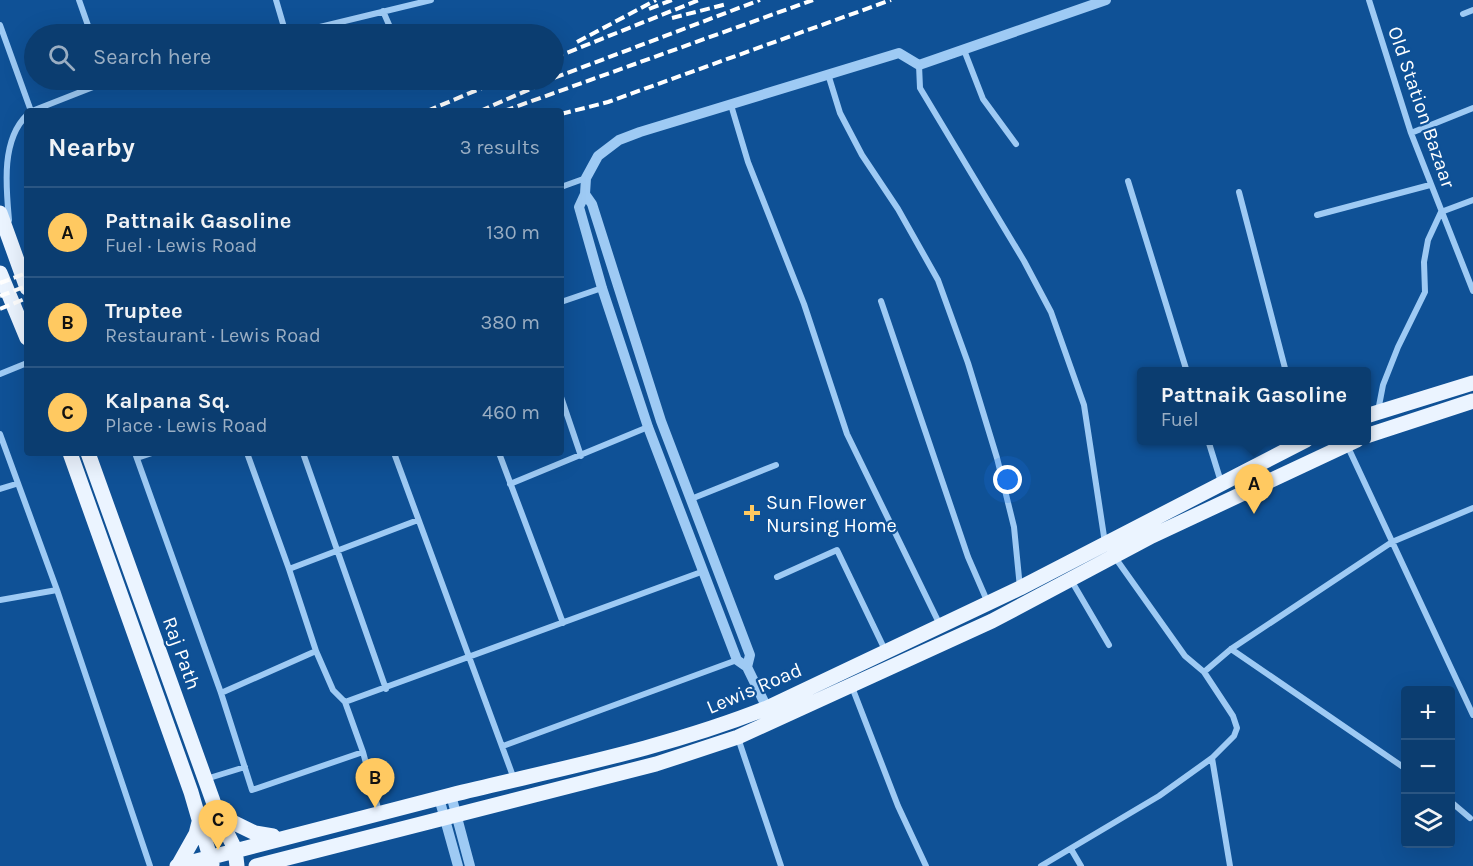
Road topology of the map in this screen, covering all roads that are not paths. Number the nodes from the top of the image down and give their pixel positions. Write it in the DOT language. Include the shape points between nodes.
graph roads {
  1 [pos="80,0"];
  2 [pos="276,0"];
  3 [pos="431,0"];
  4 [pos="1106,0"];
  5 [pos="1369,0"];
  6 [pos="1473,10"];
  7 [pos="383,11"];
  8 [pos="1463,14"];
  9 [pos="88,24"];
  10 [pos="285,24"];
  11 [pos="330,24"];
  12 [pos="389,24"];
  13 [pos="0,25"];
  14 [pos="964,50"];
  15 [pos="919,65"];
  16 [pos="828,74"];
  17 [pos="24,90"];
  18 [pos="24,90"];
  19 [pos="83,90"];
  20 [pos="731,105"];
  21 [pos="31,108"];
  22 [pos="39,108"];
  23 [pos="1473,108"];
  24 [pos="24,119"];
  25 [pos="1411,133"];
  26 [pos="1016,144"];
  27 [pos="586,178"];
  28 [pos="1128,181"];
  29 [pos="1430,185"];
  30 [pos="564,186"];
  31 [pos="1239,192"];
  32 [pos="585,194"];
  33 [pos="1473,200"];
  34 [pos="1441,212"];
  35 [pos="0,213"];
  36 [pos="1317,215"];
  37 [pos="12,250"];
  38 [pos="0,273"];
  39 [pos="24,280"];
  40 [pos="602,288"];
  41 [pos="1473,291"];
  42 [pos="564,301"];
  43 [pos="881,301"];
  44 [pos="24,331"];
  45 [pos="24,364"];
  46 [pos="1185,367"];
  47 [pos="1285,367"];
  48 [pos="0,374"];
  49 [pos="1473,382"];
  50 [pos="1473,401"];
  51 [pos="564,406"];
  52 [pos="1372,414"];
  53 [pos="648,427"];
  54 [pos="0,434"];
  55 [pos="1371,434"];
  56 [pos="1209,445"];
  57 [pos="1297,445"];
  58 [pos="1347,445"];
  59 [pos="1353,445"];
  60 [pos="71,456"];
  61 [pos="89,456"];
  62 [pos="136,456"];
  63 [pos="248,456"];
  64 [pos="304,456"];
  65 [pos="395,456"];
  66 [pos="500,456"];
  67 [pos="581,456"];
  68 [pos="776,465"];
  69 [pos="16,483"];
  70 [pos="510,484"];
  71 [pos="1222,485"];
  72 [pos="0,489"];
  73 [pos="691,499"];
  74 [pos="1473,508"];
  75 [pos="418,520"];
  76 [pos="1149,530"];
  77 [pos="1392,542"];
  78 [pos="1109,550"];
  79 [pos="339,552"];
  80 [pos="289,569"];
  81 [pos="704,571"];
  82 [pos="777,577"];
  83 [pos="1071,579"];
  84 [pos="1020,588"];
  85 [pos="57,590"];
  86 [pos="0,600"];
  87 [pos="988,603"];
  88 [pos="562,622"];
  89 [pos="940,626"];
  90 [pos="1109,645"];
  91 [pos="1231,649"];
  92 [pos="886,650"];
  93 [pos="316,651"];
  94 [pos="470,655"];
  95 [pos="737,660"];
  96 [pos="747,667"];
  97 [pos="1204,672"];
  98 [pos="852,687"];
  99 [pos="386,689"];
  100 [pos="221,693"];
  101 [pos="345,702"];
  102 [pos="767,708"];
  103 [pos="1473,715"];
  104 [pos="738,737"];
  105 [pos="503,746"];
  106 [pos="363,752"];
  107 [pos="1212,758"];
  108 [pos="1401,766"];
  109 [pos="245,768"];
  110 [pos="205,779"];
  111 [pos="515,781"];
  112 [pos="445,797"];
  113 [pos="1455,805"];
  114 [pos="380,812"];
  115 [pos="218,815"];
  116 [pos="450,817"];
  117 [pos="200,818"];
  118 [pos="1470,818"];
  119 [pos="284,837"];
  120 [pos="236,849"];
  121 [pos="1071,849"];
  122 [pos="211,861"];
  123 [pos="288,862"];
  124 [pos="150,866"];
  125 [pos="177,866"];
  126 [pos="237,866"];
  127 [pos="256,866"];
  128 [pos="458,866"];
  129 [pos="470,866"];
  130 [pos="781,866"];
  131 [pos="926,866"];
  132 [pos="1041,866"];
  133 [pos="1082,866"];
  134 [pos="1230,866"];
  1 -- 9 [label="street"];
  2 -- 10 [label="street"];
  3 -- 7 [label="street"];
  4 -- 14 [label="street"];
  5 -- 25 [label="street, Old Station Bazaar"];
  6 -- 8 [label="street"];
  7 -- 11 [label="street"];
  7 -- 12 [label="street"];
  13 -- 17 [label="street"];
  14 -- 15 [label="street"];
  14 -- 26 [label="street" via="983,99"];
  15 -- 16 [label="street" via="899,53"];
  15 -- 78 [label="street" via="921,88 1051,312 1084,405"];
  16 -- 20 [label="street"];
  16 -- 84 [label="street" via="856,144 938,280 998,458 1014,527"];
  18 -- 21 [label="street"];
  19 -- 22 [label="street"];
  20 -- 27 [label="street" via="619,140 598,156"];
  20 -- 89 [label="street" via="847,434"];
  23 -- 25 [label="street"];
  24 -- 37 [label="street" via="12,134 8,157 6,195"];
  25 -- 29 [label="street, Old Station Bazaar"];
  27 -- 30 [label="street"];
  27 -- 32 [label="street"];
  28 -- 46 [label="street"];
  29 -- 34 [label="street, Old Station Bazaar"];
  29 -- 36 [label="street"];
  31 -- 47 [label="street"];
  32 -- 40 [label="street" via="579,207"];
  32 -- 73 [label="street" via="592,204 661,421"];
  33 -- 34 [label="street"];
  34 -- 41 [label="street, Old Station Bazaar"];
  34 -- 52 [label="street" via="1428,240 1425,292"];
  35 -- 37 [label="main road"];
  37 -- 39 [label="main road"];
  38 -- 44 [label="main road"];
  40 -- 42 [label="street"];
  40 -- 53 [label="street"];
  43 -- 87 [label="street" via="968,557"];
  45 -- 48 [label="street"];
  49 -- 52 [label="main road"];
  50 -- 55 [label="main road"];
  51 -- 67 [label="street"];
  53 -- 67 [label="street"];
  53 -- 81 [label="street"];
  54 -- 69 [label="street"];
  56 -- 71 [label="street"];
  57 -- 71 [label="main road, Lewis Road"];
  58 -- 76 [label="main road, Lewis Road"];
  59 -- 77 [label="street"];
  60 -- 117 [label="main road, Raj Path"];
  61 -- 110 [label="main road, Raj Path"];
  62 -- 100 [label="street"];
  63 -- 80 [label="street"];
  64 -- 79 [label="street"];
  65 -- 75 [label="street"];
  66 -- 70 [label="street"];
  67 -- 70 [label="street"];
  68 -- 73 [label="street"];
  69 -- 72 [label="street"];
  69 -- 85 [label="street"];
  70 -- 88 [label="street"];
  71 -- 76 [label="main road, Lewis Road"];
  73 -- 96 [label="street" via="750,655"];
  74 -- 77 [label="street"];
  75 -- 79 [label="street"];
  75 -- 94 [label="street"];
  76 -- 78 [label="main road, Lewis Road"];
  77 -- 91 [label="street"];
  77 -- 103 [label="street"];
  78 -- 83 [label="main road, Lewis Road"];
  78 -- 84 [label="main road, Lewis Road"];
  78 -- 97 [label="street" via="1185,656"];
  79 -- 80 [label="street"];
  79 -- 99 [label="street"];
  80 -- 93 [label="street"];
  81 -- 88 [label="street"];
  81 -- 95 [label="street"];
  82 -- 92 [label="street" via="837,550"];
  83 -- 90 [label="street"];
  83 -- 98 [label="main road, Lewis Road"];
  84 -- 87 [label="main road, Lewis Road"];
  85 -- 86 [label="street"];
  85 -- 124 [label="street"];
  87 -- 89 [label="main road, Lewis Road"];
  88 -- 94 [label="street"];
  89 -- 92 [label="main road, Lewis Road"];
  91 -- 97 [label="street"];
  91 -- 108 [label="street"];
  92 -- 102 [label="main road, Lewis Road"];
  93 -- 100 [label="street"];
  93 -- 101 [label="street" via="333,690"];
  94 -- 99 [label="street"];
  94 -- 105 [label="street"];
  95 -- 96 [label="street"];
  95 -- 105 [label="street"];
  96 -- 102 [label="street"];
  97 -- 107 [label="street" via="1237,728"];
  98 -- 104 [label="main road, Lewis Road"];
  98 -- 131 [label="street"];
  99 -- 101 [label="street"];
  100 -- 109 [label="street"];
  101 -- 106 [label="street"];
  102 -- 111 [label="main road, Lewis Road" via="657,746"];
  104 -- 116 [label="main road, Lewis Road" via="656,764"];
  104 -- 130 [label="street"];
  105 -- 111 [label="street"];
  106 -- 109 [label="street" via="252,790"];
  106 -- 114 [label="street"];
  107 -- 121 [label="street"];
  107 -- 134 [label="street"];
  109 -- 110 [label="street"];
  110 -- 115 [label="main road, Raj Path"];
  111 -- 112 [label="main road, Lewis Road"];
  112 -- 114 [label="main road, Lewis Road"];
  112 -- 116 [label="street"];
  113 -- 118 [label="street"];
  114 -- 119 [label="main road, Lewis Road"];
  115 -- 119 [label="main road" via="255,833"];
  115 -- 120 [label="main road, Raj Path"];
  116 -- 123 [label="main road, Lewis Road"];
  116 -- 128 [label="street"];
  116 -- 129 [label="street"];
  117 -- 122 [label="main road, Raj Path"];
  117 -- 125 [label="main road" via="196,834"];
  119 -- 120 [label="main road, Lewis Road"];
  120 -- 122 [label="main road, Lewis Road"];
  120 -- 126 [label="main road, Raj Path"];
  121 -- 132 [label="street"];
  121 -- 133 [label="street"];
  122 -- 125 [label="main road, Lewis Road"];
  123 -- 127 [label="main road, Lewis Road"];
}
